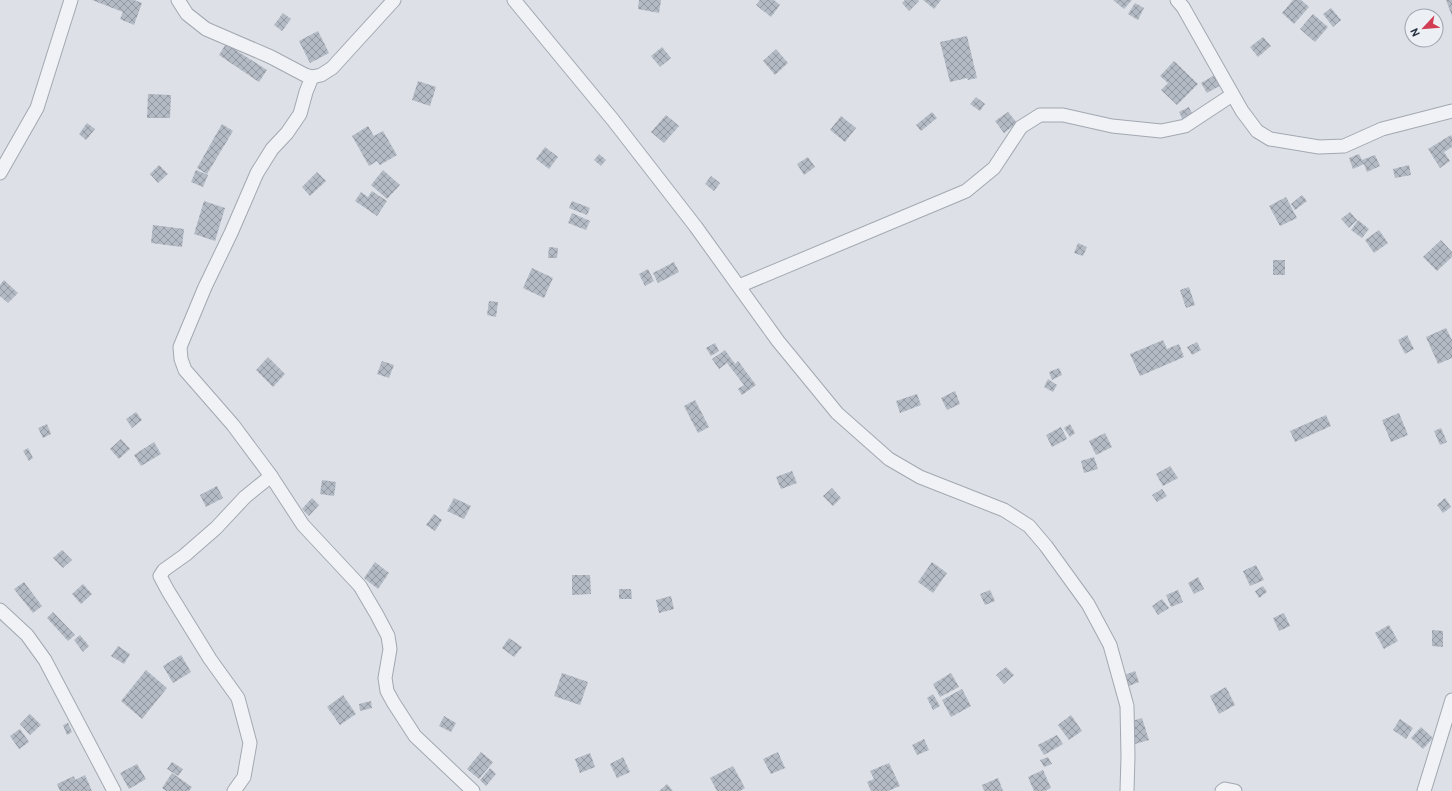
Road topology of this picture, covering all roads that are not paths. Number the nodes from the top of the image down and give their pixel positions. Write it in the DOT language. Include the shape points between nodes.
graph roads {
  1 [pos="71,0"];
  2 [pos="178,0"];
  3 [pos="394,0"];
  4 [pos="514,0"];
  5 [pos="1177,0"];
  6 [pos="312,76"];
  7 [pos="1232,95"];
  8 [pos="1452,111"];
  9 [pos="0,173"];
  10 [pos="739,286"];
  11 [pos="271,476"];
  12 [pos="0,610"];
  13 [pos="1452,700"];
  14 [pos="114,791"];
  15 [pos="234,791"];
  16 [pos="473,791"];
  17 [pos="1127,791"];
  18 [pos="1222,791"];
  19 [pos="1235,791"];
  20 [pos="1424,791"];
  1 -- 9 [label="street" via="37,108"];
  2 -- 6 [label="street" via="187,14 206,29"];
  3 -- 6 [label="street" via="332,68 322,75"];
  4 -- 10 [label="street" via="613,120"];
  5 -- 7 [label="street"];
  6 -- 11 [label="street" via="300,114 272,149 257,173 180,347 180,359 185,370 233,425"];
  7 -- 8 [label="street" via="1257,131 1270,139 1319,146 1344,146 1382,129"];
  7 -- 10 [label="street" via="1185,126 1161,131 1112,126 1063,115 1040,116 1021,127 994,168 966,191"];
  10 -- 17 [label="street" via="778,341 837,413 889,459 920,477 1004,510 1029,526 1046,546 1088,604 1110,645 1127,706"];
  11 -- 15 [label="street" via="160,576 210,659 238,698 250,743 244,777"];
  11 -- 16 [label="street" via="303,525 360,586 377,615 388,636 390,650 385,678 387,691 393,702 415,736"];
  12 -- 14 [label="street" via="27,636 45,660"];
  13 -- 20 [label="street"];
  18 -- 19 [label="street"];
}
